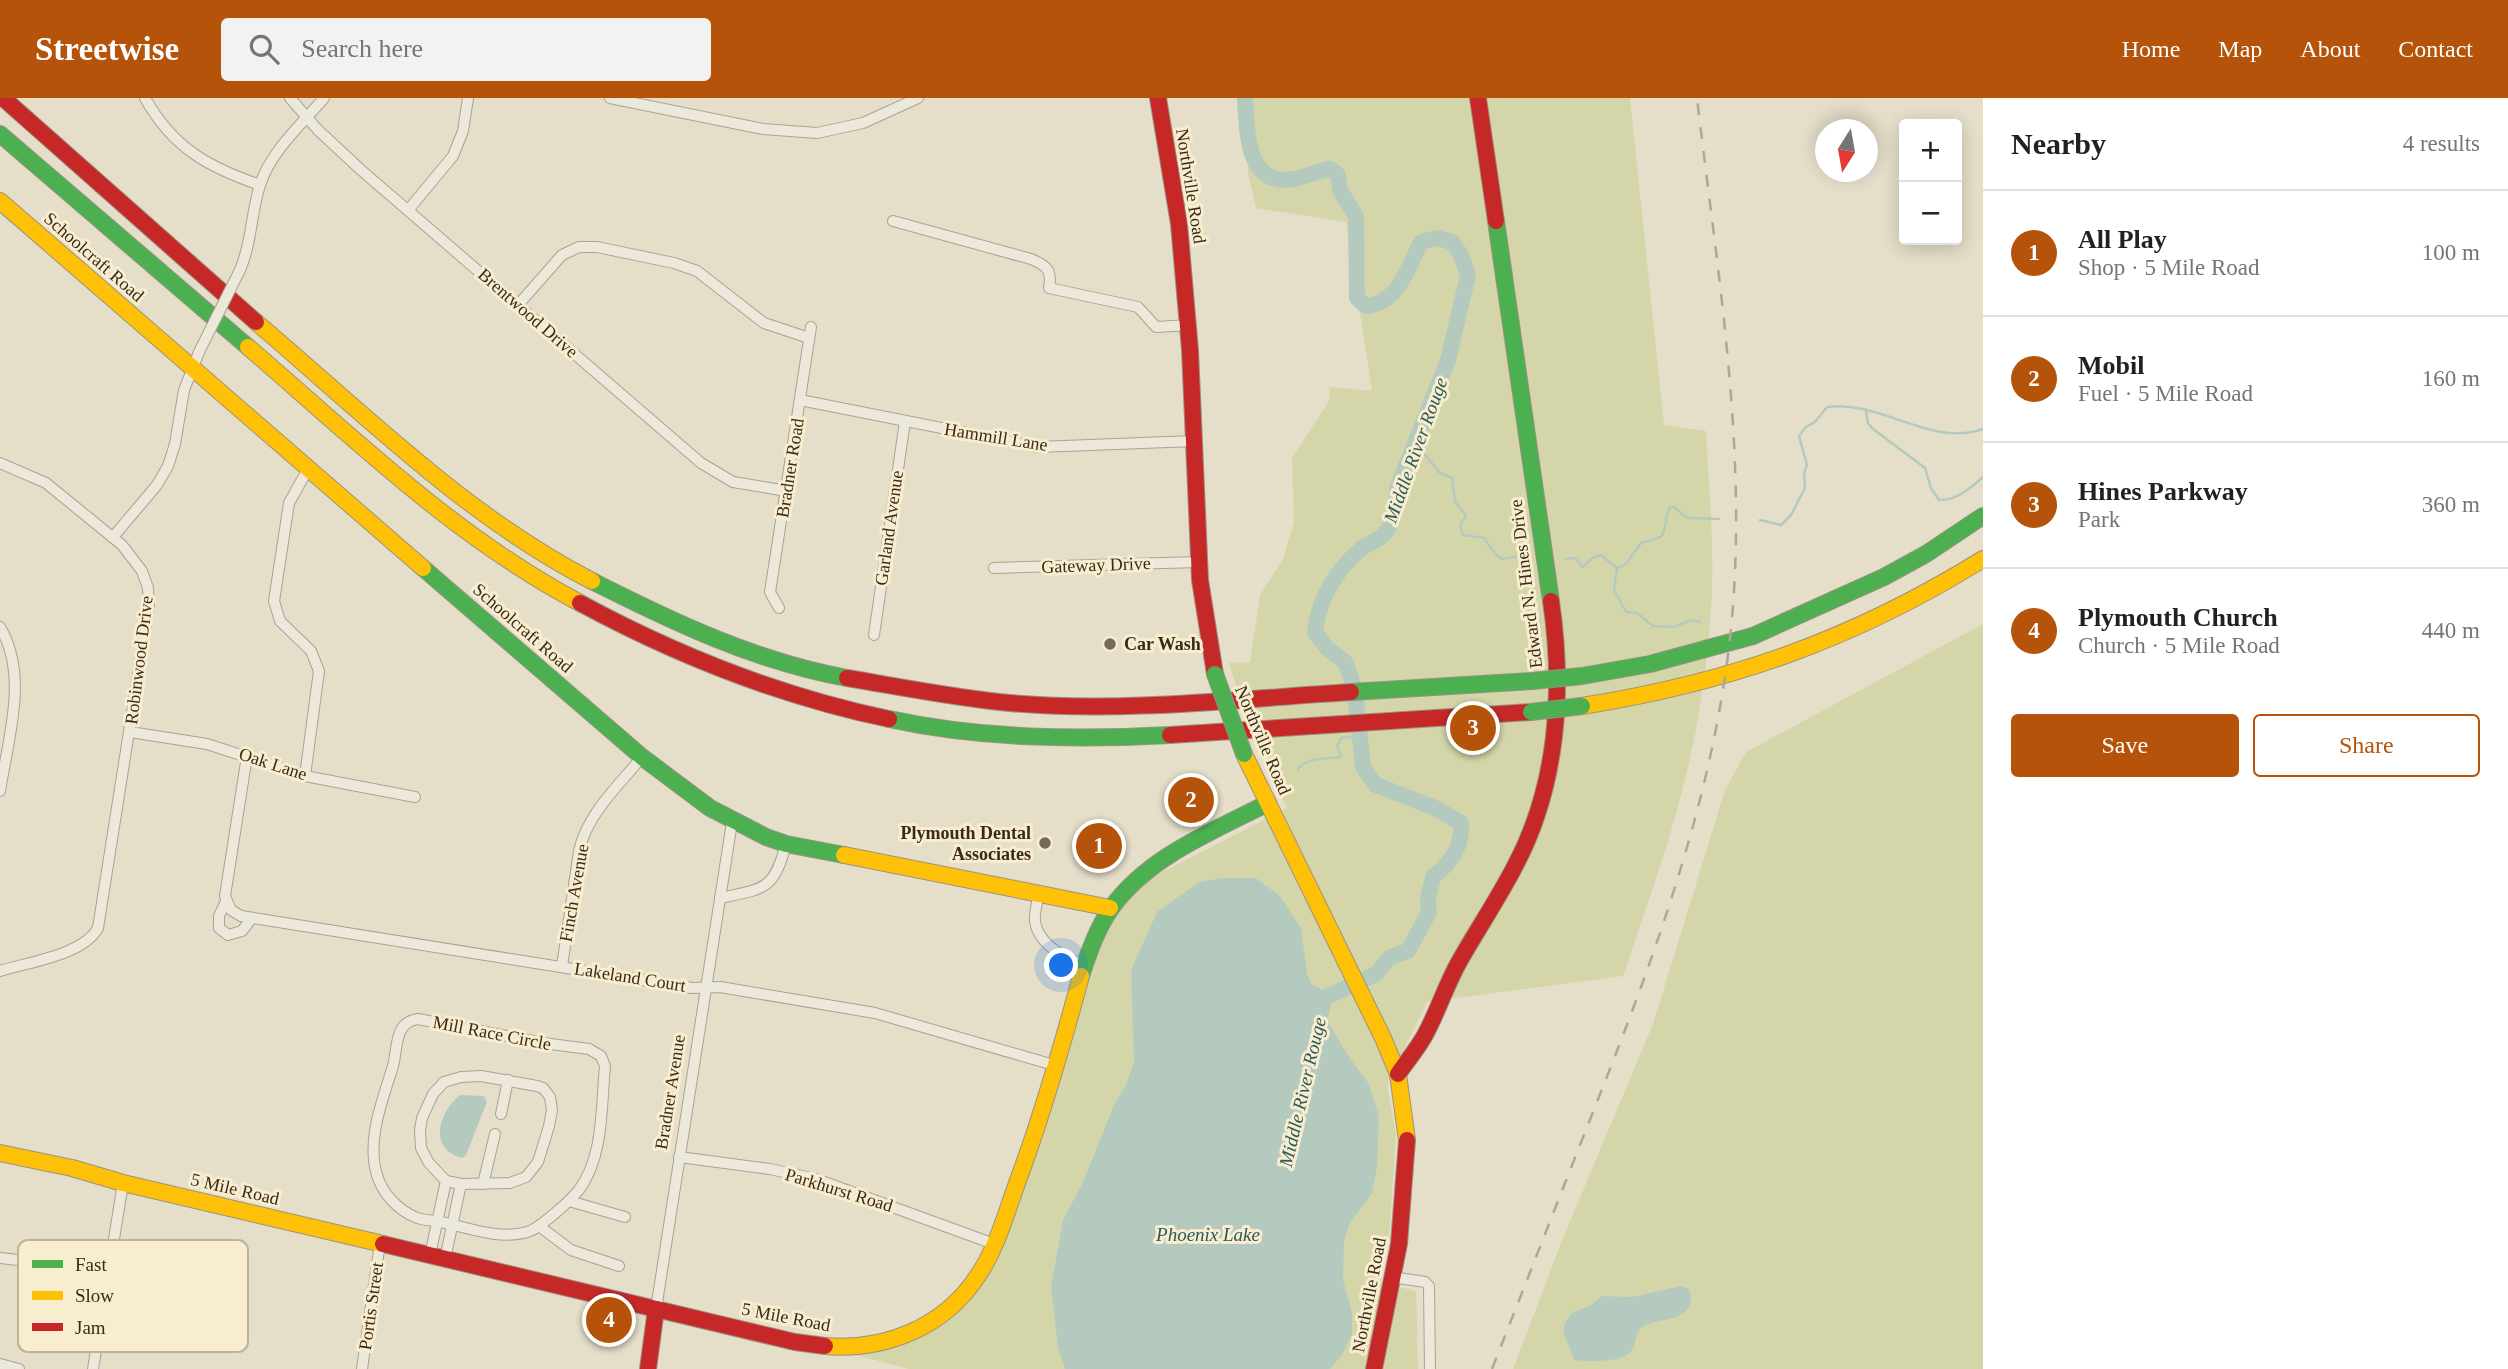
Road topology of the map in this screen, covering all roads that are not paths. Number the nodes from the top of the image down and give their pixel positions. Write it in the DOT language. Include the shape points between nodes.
graph roads {
  1 [pos="2,98"];
  2 [pos="145,98"];
  3 [pos="290,98"];
  4 [pos="324,98"];
  5 [pos="468,98"];
  6 [pos="610,98"];
  7 [pos="918,98"];
  8 [pos="1158,98"];
  9 [pos="1478,98"];
  10 [pos="307,118"];
  11 [pos="0,134"];
  12 [pos="260,185"];
  13 [pos="0,201"];
  14 [pos="409,209"];
  15 [pos="893,222"];
  16 [pos="518,305"];
  17 [pos="1189,325"];
  18 [pos="191,369"];
  19 [pos="800,400"];
  20 [pos="905,421"];
  21 [pos="1194,441"];
  22 [pos="0,463"];
  23 [pos="308,469"];
  24 [pos="787,491"];
  25 [pos="1983,516"];
  26 [pos="113,537"];
  27 [pos="1983,559"];
  28 [pos="1199,562"];
  29 [pos="994,568"];
  30 [pos="779,608"];
  31 [pos="0,627"];
  32 [pos="874,635"];
  33 [pos="130,732"];
  34 [pos="247,756"];
  35 [pos="642,757"];
  36 [pos="304,776"];
  37 [pos="0,791"];
  38 [pos="415,797"];
  39 [pos="1268,803"];
  40 [pos="732,822"];
  41 [pos="786,844"];
  42 [pos="1039,894"];
  43 [pos="720,898"];
  44 [pos="226,901"];
  45 [pos="1110,908"];
  46 [pos="252,918"];
  47 [pos="1084,965"];
  48 [pos="562,966"];
  49 [pos="0,971"];
  50 [pos="706,987"];
  51 [pos="1057,1066"];
  52 [pos="1398,1074"];
  53 [pos="508,1080"];
  54 [pos="502,1114"];
  55 [pos="495,1134"];
  56 [pos="0,1153"];
  57 [pos="679,1157"];
  58 [pos="446,1181"];
  59 [pos="123,1183"];
  60 [pos="461,1184"];
  61 [pos="483,1184"];
  62 [pos="569,1201"];
  63 [pos="625,1217"];
  64 [pos="438,1221"];
  65 [pos="453,1224"];
  66 [pos="539,1226"];
  67 [pos="114,1240"];
  68 [pos="380,1243"];
  69 [pos="994,1244"];
  70 [pos="438,1257"];
  71 [pos="0,1258"];
  72 [pos="18,1260"];
  73 [pos="619,1266"];
  74 [pos="1392,1277"];
  75 [pos="656,1309"];
  76 [pos="1,1366"];
  77 [pos="19,1369"];
  78 [pos="362,1369"];
  79 [pos="648,1369"];
  80 [pos="1374,1369"];
  81 [pos="1430,1369"];
  1 -- 25 [label="main road, bridge" via="444,483 522,540 659,615 814,672 974,699 1106,706 1582,676 1650,664 1753,636 1884,577"];
  2 -- 12 [label="street" via="163,125 191,153"];
  3 -- 10 [label="street, Brentwood Drive"];
  4 -- 10 [label="street"];
  5 -- 14 [label="street" via="453,156"];
  6 -- 7 [label="street" via="802,133 848,128"];
  8 -- 17 [label="main road, Northville Road" via="1180,224"];
  9 -- 52 [label="main road, Edward N. Hines Drive" via="1553,614 1555,740 1541,804 1516,864 1457,965 1425,1035"];
  10 -- 12 [label="street" via="275,155"];
  10 -- 14 [label="street, Brentwood Drive"];
  11 -- 27 [label="main road, bridge" via="444,517 496,553 585,607 683,654 734,676 866,715 982,733 1075,739 1582,706 1714,679 1835,638 1911,603"];
  12 -- 18 [label="street, bridge" via="248,253"];
  13 -- 18 [label="main road, Schoolcraft Road"];
  14 -- 16 [label="street, Brentwood Drive"];
  15 -- 17 [label="street" via="1031,259 1049,269 1049,288 1138,307 1156,327"];
  16 -- 19 [label="street, Bradner Road" via="562,255 579,247 690,268 764,323 810,333"];
  16 -- 24 [label="street, Brentwood Drive" via="712,471 742,484"];
  17 -- 21 [label="main road, Northville Road"];
  18 -- 23 [label="main road, Schoolcraft Road"];
  18 -- 26 [label="street" via="168,466"];
  19 -- 20 [label="street, Hammill Lane"];
  19 -- 24 [label="street, Bradner Road"];
  20 -- 21 [label="street, Hammill Lane" via="1038,447"];
  20 -- 32 [label="street, Garland Avenue"];
  21 -- 28 [label="main road, Northville Road"];
  22 -- 26 [label="street, Robinwood Drive" via="46,483"];
  23 -- 35 [label="main road, Schoolcraft Road"];
  23 -- 36 [label="street" via="289,503 274,601 280,621 311,650 319,671"];
  24 -- 30 [label="street, Bradner Road" via="770,592"];
  26 -- 33 [label="street, Robinwood Drive" via="138,564 149,597"];
  28 -- 29 [label="street, Gateway Drive"];
  28 -- 39 [label="main road, Northville Road, bridge" via="1215,674 1244,754"];
  31 -- 37 [label="street" via="12,651 16,681"];
  33 -- 34 [label="street, Oak Lane" via="207,744"];
  33 -- 49 [label="street, Robinwood Drive" via="98,928 80,946"];
  34 -- 36 [label="street, Oak Lane"];
  34 -- 44 [label="street"];
  35 -- 40 [label="main road, Schoolcraft Road"];
  35 -- 48 [label="street, Finch Avenue" via="584,835"];
  36 -- 38 [label="street, Oak Lane"];
  39 -- 45 [label="main road, 5 Mile Road" via="1155,864"];
  39 -- 52 [label="main road, Northville Road"];
  40 -- 41 [label="main road, Schoolcraft Road"];
  40 -- 43 [label="street, Bradner Avenue"];
  41 -- 42 [label="main road, Schoolcraft Road"];
  41 -- 43 [label="street" via="769,884"];
  42 -- 45 [label="main road, Schoolcraft Road"];
  42 -- 47 [label="street" via="1035,917 1042,939"];
  43 -- 50 [label="street, Bradner Avenue"];
  44 -- 46 [label="street" via="235,913"];
  44 -- 46 [label="street" via="219,928 228,936 242,931"];
  45 -- 47 [label="main road, 5 Mile Road"];
  46 -- 48 [label="street, Lakeland Court"];
  47 -- 51 [label="main road, 5 Mile Road"];
  48 -- 50 [label="street, Lakeland Court"];
  50 -- 51 [label="street, Lakeland Court" via="875,1013"];
  50 -- 57 [label="street, Bradner Avenue"];
  51 -- 69 [label="main road, 5 Mile Road"];
  52 -- 74 [label="main road, Northville Road" via="1407,1136 1404,1210"];
  53 -- 54 [label="street"];
  53 -- 58 [label="street" via="461,1077 436,1090 422,1118 420,1137 425,1157"];
  53 -- 61 [label="street" via="547,1091 551,1118 538,1162 530,1173 517,1181"];
  55 -- 61 [label="street"];
  56 -- 59 [label="main road, 5 Mile Road"];
  57 -- 69 [label="street, Parkhurst Road" via="816,1179"];
  57 -- 75 [label="street, Bradner Avenue"];
  58 -- 60 [label="street"];
  58 -- 64 [label="street"];
  59 -- 67 [label="street"];
  59 -- 68 [label="main road, 5 Mile Road"];
  60 -- 61 [label="street"];
  60 -- 65 [label="street"];
  62 -- 63 [label="street"];
  62 -- 64 [label="street, Mill Race Circle" via="586,1178 597,1150 605,1066 601,1056 589,1049 414,1019 399,1032 379,1114 374,1165 382,1187 397,1205 417,1218"];
  62 -- 66 [label="street, Mill Race Circle"];
  64 -- 65 [label="street, Mill Race Circle"];
  64 -- 70 [label="street"];
  65 -- 66 [label="street, Mill Race Circle" via="500,1234"];
  65 -- 70 [label="street"];
  66 -- 73 [label="street" via="571,1250"];
  68 -- 70 [label="main road, 5 Mile Road"];
  68 -- 78 [label="street, Portis Street"];
  69 -- 75 [label="main road, 5 Mile Road" via="971,1286 939,1316 907,1334 869,1345 795,1342"];
  70 -- 75 [label="main road, 5 Mile Road"];
  71 -- 72 [label="street"];
  74 -- 80 [label="main road, Northville Road"];
  74 -- 81 [label="street" via="1429,1286"];
  75 -- 79 [label="main road, Bradner Avenue"];
  76 -- 77 [label="street"];
}
